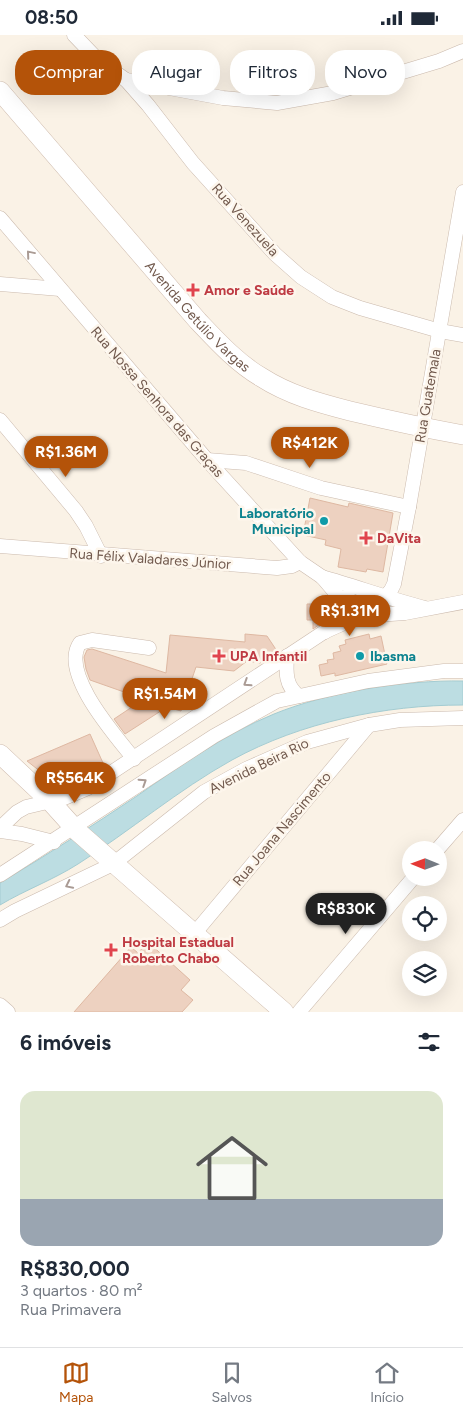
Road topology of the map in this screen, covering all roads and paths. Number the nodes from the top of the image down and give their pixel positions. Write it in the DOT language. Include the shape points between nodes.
graph roads {
  1 [pos="74,35"];
  2 [pos="463,51"];
  3 [pos="126,80"];
  4 [pos="0,91"];
  5 [pos="463,191"];
  6 [pos="0,218"];
  7 [pos="0,284"];
  8 [pos="60,289"];
  9 [pos="440,331"];
  10 [pos="463,335"];
  11 [pos="0,421"];
  12 [pos="422,427"];
  13 [pos="463,435"];
  14 [pos="207,460"];
  15 [pos="409,507"];
  16 [pos="0,547"];
  17 [pos="101,556"];
  18 [pos="300,562"];
  19 [pos="322,577"];
  20 [pos="363,589"];
  21 [pos="386,598"];
  22 [pos="463,602"];
  23 [pos="345,604"];
  24 [pos="426,608"];
  25 [pos="364,614"];
  26 [pos="324,632"];
  27 [pos="149,648"];
  28 [pos="287,656"];
  29 [pos="269,669"];
  30 [pos="463,671"];
  31 [pos="299,697"];
  32 [pos="277,701"];
  33 [pos="463,718"];
  34 [pos="369,725"];
  35 [pos="0,754"];
  36 [pos="134,759"];
  37 [pos="50,801"];
  38 [pos="463,820"];
  39 [pos="75,829"];
  40 [pos="0,830"];
  41 [pos="445,841"];
  42 [pos="54,842"];
  43 [pos="109,859"];
  44 [pos="0,875"];
  45 [pos="406,886"];
  46 [pos="0,920"];
  47 [pos="194,934"];
  48 [pos="0,1005"];
  49 [pos="8,1012"];
  50 [pos="284,1012"];
  51 [pos="300,1012"];
  1 -- 3 [label="street, Rua Venezuela" via="99,61"];
  2 -- 3 [label="street" via="333,93 277,103 223,98"];
  3 -- 9 [label="street, Rua Venezuela" via="193,163 275,254 301,277 332,297"];
  4 -- 12 [label="main road, Avenida Getúlio Vargas" via="198,321 259,377 312,401"];
  5 -- 9 [label="street, Rua Guatemala"];
  8 -- 6 [label="street, Rua Nossa Senhora das Graças, one-way"];
  7 -- 8 [label="street"];
  8 -- 14 [label="street, Rua Nossa Senhora das Graças"];
  9 -- 10 [label="street, Rua Venezuela"];
  9 -- 12 [label="street, Rua Guatemala"];
  11 -- 17 [label="street" via="76,511"];
  12 -- 13 [label="main road, Avenida Getúlio Vargas"];
  12 -- 15 [label="street, Rua Guatemala"];
  14 -- 15 [label="street" via="246,463 321,488"];
  14 -- 18 [label="street, Rua Nossa Senhora das Graças"];
  15 -- 21 [label="street, Rua Guatemala" via="394,584"];
  16 -- 17 [label="street, Rua Félix Valadares Júnior"];
  17 -- 18 [label="street, Rua Félix Valadares Júnior" via="276,569"];
  18 -- 19 [label="street, Rua Nossa Senhora das Graças"];
  19 -- 20 [label="street, Rua Nossa Senhora das Graças"];
  19 -- 23 [label="street, Rua Nossa Senhora das Graças"];
  20 -- 21 [label="street, Rua Nossa Senhora das Graças"];
  20 -- 23 [label="street" via="350,593"];
  20 -- 25 [label="street" via="367,606"];
  21 -- 24 [label="street, Rua Nossa Senhora das Graças"];
  21 -- 25 [label="street"];
  22 -- 24 [label="street"];
  23 -- 25 [label="street"];
  23 -- 26 [label="street"];
  24 -- 25 [label="street" via="393,614"];
  25 -- 26 [label="street"];
  26 -- 28 [label="street"];
  27 -- 36 [label="street" via="92,640 80,643 76,648 76,671 82,683 96,709"];
  28 -- 29 [label="street"];
  28 -- 31 [label="street" via="288,681"];
  29 -- 32 [label="street" via="280,672 285,682 284,691"];
  29 -- 36 [label="street, one-way"];
  30 -- 31 [label="street" via="368,681"];
  31 -- 32 [label="street"];
  39 -- 32 [label="street, one-way" via="214,736"];
  33 -- 34 [label="street, Avenida Beira Rio" via="400,720"];
  34 -- 43 [label="street, Avenida Beira Rio" via="307,742 246,769 204,792"];
  34 -- 47 [label="street, Rua Joana Nascimento"];
  35 -- 37 [label="main road"];
  36 -- 37 [label="street" via="88,788"];
  37 -- 39 [label="main road"];
  37 -- 40 [label="street" via="17,812"];
  38 -- 41 [label="street"];
  39 -- 42 [label="street"];
  39 -- 43 [label="main road"];
  40 -- 42 [label="street"];
  42 -- 44 [label="street"];
  43 -- 46 [label="street, Avenida Beira Rio, one-way"];
  43 -- 47 [label="main road"];
  45 -- 51 [label="street"];
  47 -- 50 [label="main road"];
  48 -- 49 [label="street"];
}
